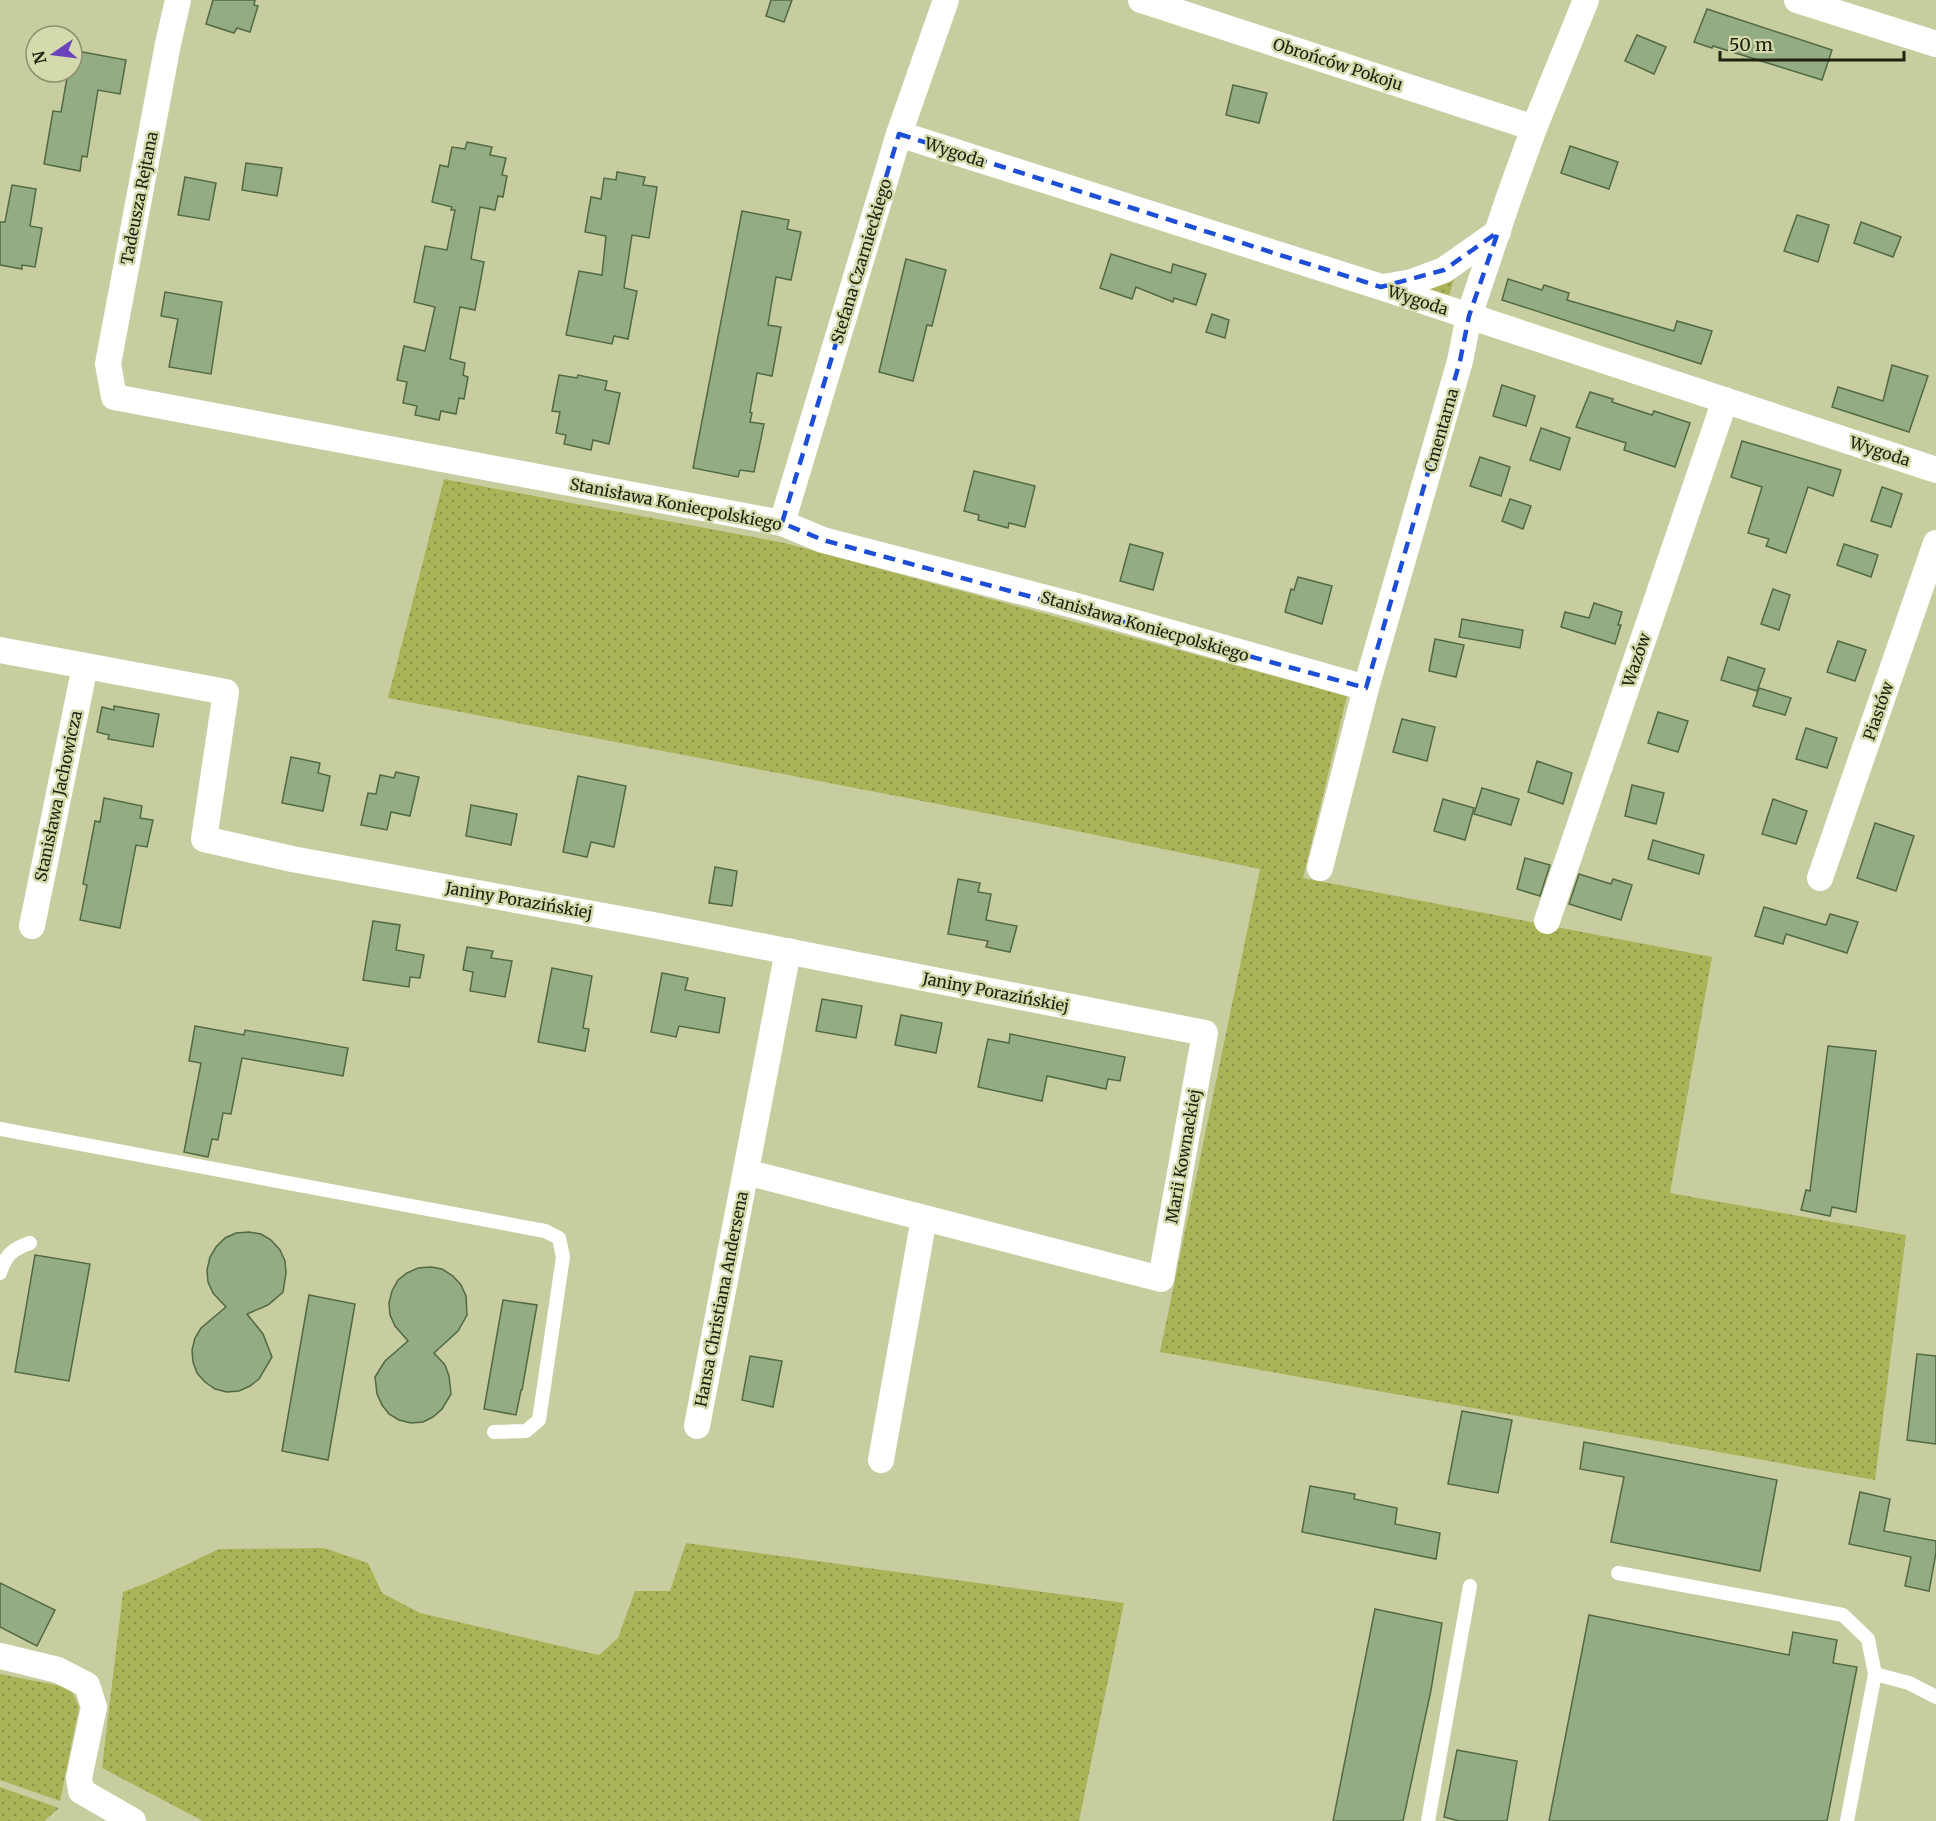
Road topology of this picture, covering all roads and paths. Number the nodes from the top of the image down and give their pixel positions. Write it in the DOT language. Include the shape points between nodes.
graph roads {
  1 [pos="178,0"];
  2 [pos="946,0"];
  3 [pos="1141,0"];
  4 [pos="1586,0"];
  5 [pos="1797,0"];
  6 [pos="1936,44"];
  7 [pos="1534,128"];
  8 [pos="899,134"];
  9 [pos="1498,232"];
  10 [pos="1381,287"];
  11 [pos="1469,316"];
  12 [pos="114,397"];
  13 [pos="1725,400"];
  14 [pos="1936,470"];
  15 [pos="782,523"];
  16 [pos="1936,543"];
  17 [pos="0,650"];
  18 [pos="85,666"];
  19 [pos="1366,688"];
  20 [pos="1320,868"];
  21 [pos="1820,878"];
  22 [pos="1547,921"];
  23 [pos="32,926"];
  24 [pos="788,951"];
  25 [pos="1205,1032"];
  26 [pos="0,1129"];
  27 [pos="746,1172"];
  28 [pos="924,1218"];
  29 [pos="30,1243"];
  30 [pos="0,1274"];
  31 [pos="1161,1279"];
  32 [pos="697,1426"];
  33 [pos="494,1432"];
  34 [pos="880,1460"];
  35 [pos="1618,1573"];
  36 [pos="1470,1586"];
  37 [pos="0,1656"];
  38 [pos="1875,1674"];
  39 [pos="1936,1697"];
  40 [pos="133,1821"];
  41 [pos="1428,1821"];
  42 [pos="1847,1821"];
  1 -- 12 [label="street, Tadeusza Rejtana" via="108,364"];
  2 -- 8 [label="street, Stefana Czarnieckiego"];
  3 -- 7 [label="street, Obrońców Pokoju"];
  4 -- 7 [label="street, Cmentarna"];
  5 -- 6 [label="street"];
  7 -- 9 [label="street, Cmentarna"];
  8 -- 10 [label="street, Wygoda"];
  8 -- 15 [label="street, Stefana Czarnieckiego"];
  9 -- 10 [label="street" via="1444,270 1412,282"];
  9 -- 11 [label="street, Cmentarna"];
  10 -- 11 [label="street, Wygoda"];
  11 -- 13 [label="street, Wygoda"];
  11 -- 19 [label="street, Cmentarna" via="1460,361"];
  12 -- 15 [label="street, Stanisława Koniecpolskiego"];
  13 -- 14 [label="street, Wygoda"];
  13 -- 22 [label="street, Wazów"];
  15 -- 19 [label="street, Stanisława Koniecpolskiego" via="823,540 1073,604"];
  16 -- 21 [label="street, Piastów"];
  17 -- 18 [label="street, Janiny Porazińskiej"];
  18 -- 23 [label="street, Stanisława Jachowicza"];
  18 -- 24 [label="street, Janiny Porazińskiej" via="226,692 204,839 292,859"];
  19 -- 20 [label="street, Cmentarna"];
  24 -- 25 [label="street, Janiny Porazińskiej"];
  24 -- 27 [label="street, Hansa Christiana Andersena"];
  25 -- 31 [label="street, Marii Kownackiej"];
  26 -- 33 [label="lane" via="544,1231 560,1238 563,1257 539,1420 526,1431"];
  27 -- 28 [label="street, Hansa Christiana Andersena"];
  27 -- 32 [label="street, Hansa Christiana Andersena"];
  28 -- 31 [label="street, Hansa Christiana Andersena"];
  28 -- 34 [label="street"];
  29 -- 30 [label="lane" via="15,1248"];
  35 -- 38 [label="lane" via="1844,1615 1868,1639"];
  36 -- 41 [label="lane"];
  37 -- 40 [label="street" via="58,1670 87,1685 94,1707 81,1791"];
  38 -- 39 [label="lane" via="1910,1683"];
  38 -- 42 [label="lane"];
}
